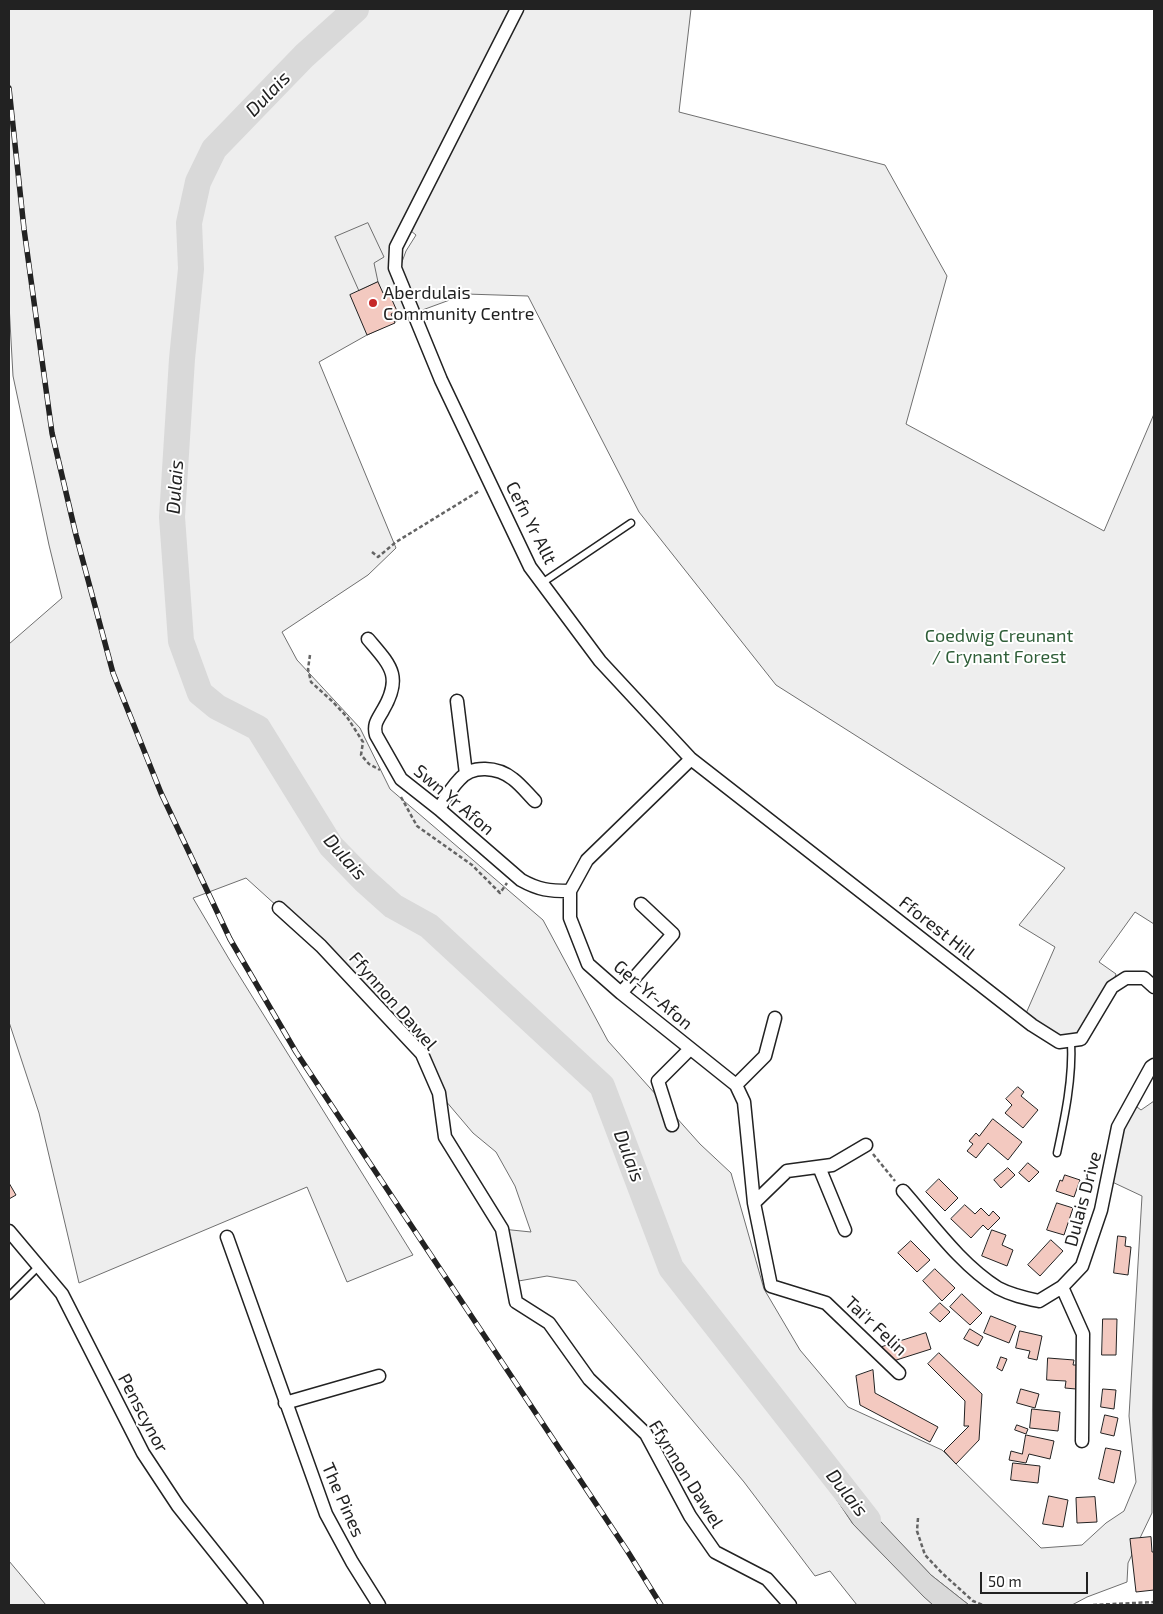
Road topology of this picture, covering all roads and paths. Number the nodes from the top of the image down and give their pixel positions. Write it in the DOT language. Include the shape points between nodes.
graph roads {
  1 [pos="517,9"];
  2 [pos="491,484"];
  3 [pos="631,523"];
  4 [pos="372,552"];
  5 [pos="542,583"];
  6 [pos="368,639"];
  7 [pos="457,701"];
  8 [pos="691,759"];
  9 [pos="466,774"];
  10 [pos="535,801"];
  11 [pos="438,809"];
  12 [pos="570,891"];
  13 [pos="641,904"];
  14 [pos="279,908"];
  15 [pos="1154,986"];
  16 [pos="621,993"];
  17 [pos="775,1018"];
  18 [pos="1072,1041"];
  19 [pos="690,1049"];
  20 [pos="1154,1064"];
  21 [pos="736,1085"];
  22 [pos="672,1125"];
  23 [pos="866,1145"];
  24 [pos="1057,1153"];
  25 [pos="819,1167"];
  26 [pos="903,1191"];
  27 [pos="754,1203"];
  28 [pos="845,1230"];
  29 [pos="9,1231"];
  30 [pos="226,1238"];
  31 [pos="38,1267"];
  32 [pos="1062,1287"];
  33 [pos="9,1296"];
  34 [pos="899,1373"];
  35 [pos="379,1376"];
  36 [pos="285,1403"];
  37 [pos="1082,1441"];
  38 [pos="918,1518"];
  39 [pos="1154,1602"];
  40 [pos="257,1605"];
  41 [pos="379,1605"];
  42 [pos="790,1605"];
  43 [pos="983,1605"];
  44 [pos="1093,1605"];
  1 -- 2 [label="street, Cefn Yr Allt" via="396,247 395,268 441,380"];
  2 -- 4 [label="path" via="378,556"];
  2 -- 5 [label="street, Cefn Yr Allt" via="530,567"];
  3 -- 5 [label="lane"];
  5 -- 8 [label="street, Cefn Yr Allt" via="600,662"];
  6 -- 11 [label="street, Swn Yr Afon" via="389,664 393,684 377,720 376,735 401,779"];
  7 -- 9 [label="street"];
  8 -- 12 [label="street, Ger-Yr-Afon" via="587,860"];
  8 -- 18 [label="street, Fforest Hill" via="1032,1025 1059,1042"];
  9 -- 10 [label="street" via="483,768 494,770 513,779"];
  9 -- 11 [label="street"];
  11 -- 12 [label="street, Swn Yr Afon" via="521,880 535,888"];
  12 -- 16 [label="street, Ger-Yr-Afon" via="570,918 588,964"];
  13 -- 16 [label="street" via="673,934"];
  14 -- 42 [label="street, Ffynnon Dawel" via="320,946 422,1054 439,1093 444,1137 502,1229 516,1302 549,1323 588,1379 646,1434 690,1516 715,1552 767,1579"];
  15 -- 18 [label="street" via="1144,978 1126,978 1112,987 1081,1039"];
  16 -- 19 [label="street, Ger-Yr-Afon"];
  17 -- 21 [label="street" via="765,1056"];
  18 -- 24 [label="lane" via="1066,1112"];
  19 -- 21 [label="street, Ger-Yr-Afon"];
  19 -- 22 [label="street" via="658,1082"];
  20 -- 32 [label="street, Dulais Drive" via="1118,1127 1101,1210 1082,1266"];
  21 -- 27 [label="street" via="744,1102"];
  23 -- 25 [label="street" via="832,1165"];
  23 -- 26 [label="path"];
  25 -- 27 [label="street" via="787,1171"];
  25 -- 28 [label="street"];
  26 -- 32 [label="street, Dulais Drive" via="970,1267 999,1288 1039,1301"];
  27 -- 34 [label="street, Tai'r Felin" via="771,1286 826,1303"];
  29 -- 31 [label="street, Penscynor"];
  30 -- 36 [label="street, The Pines"];
  31 -- 33 [label="lane"];
  31 -- 40 [label="street, Penscynor" via="62,1294 143,1454 178,1506"];
  32 -- 37 [label="street" via="1084,1334"];
  35 -- 36 [label="street"];
  36 -- 41 [label="street, The Pines" via="326,1514"];
  38 -- 43 [label="path" via="917,1531 924,1555 967,1596"];
  39 -- 44 [label="path"];
}
